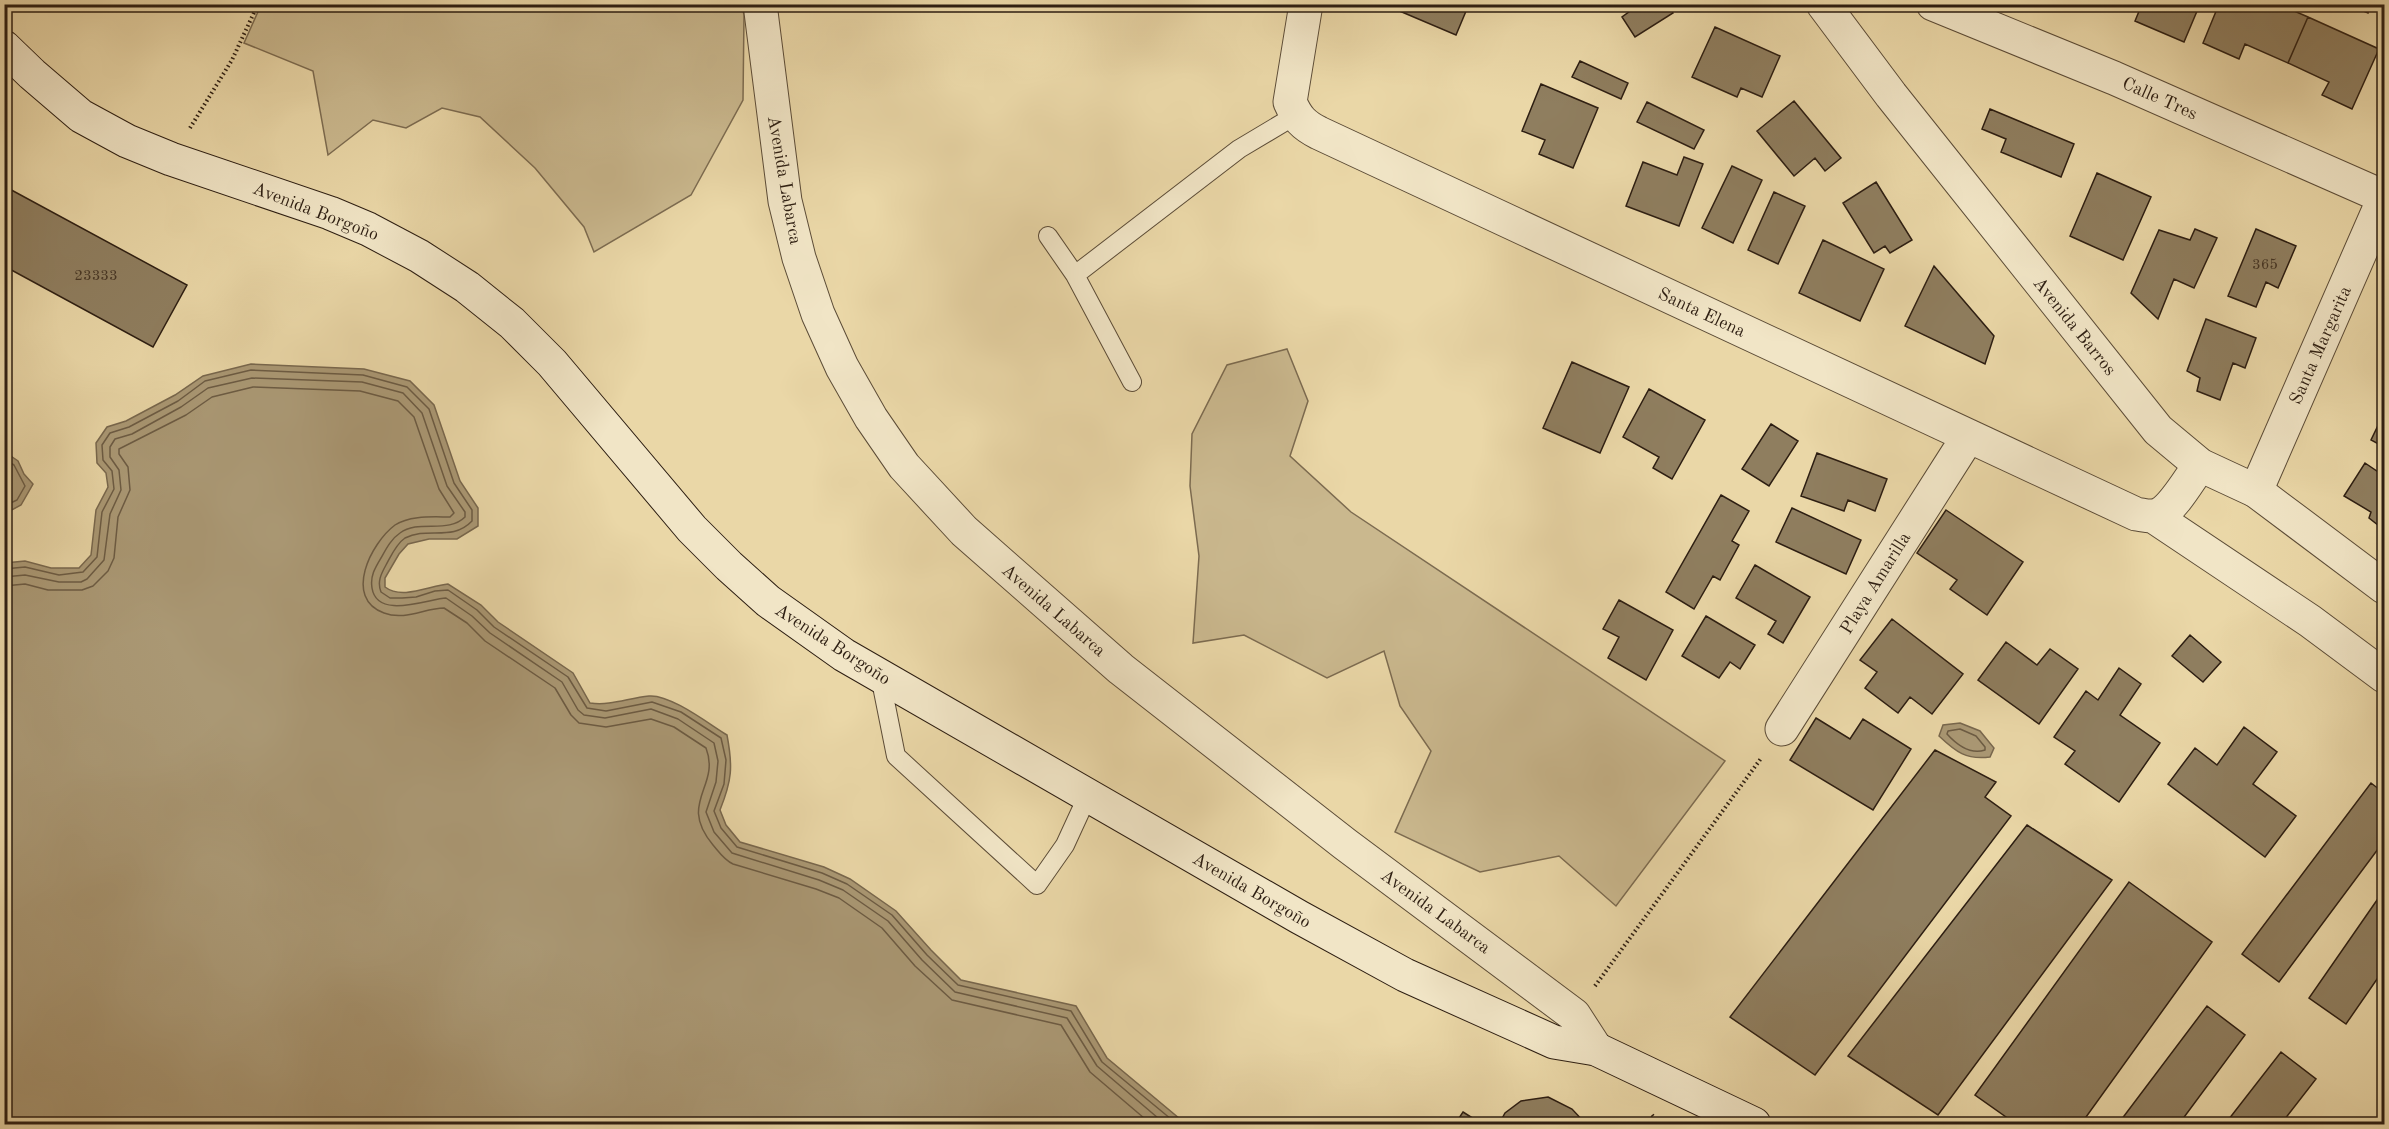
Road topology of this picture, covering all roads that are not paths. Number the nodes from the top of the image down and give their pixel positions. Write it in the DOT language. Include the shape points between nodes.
graph roads {
  1 [pos="760,4"];
  2 [pos="1306,4"];
  3 [pos="1823,4"];
  4 [pos="1933,4"];
  5 [pos="4,47"];
  6 [pos="1296,115"];
  7 [pos="2385,198"];
  8 [pos="1048,236"];
  9 [pos="1075,275"];
  10 [pos="1132,382"];
  11 [pos="1968,437"];
  12 [pos="2200,465"];
  13 [pos="2256,491"];
  14 [pos="2152,516"];
  15 [pos="2385,587"];
  16 [pos="879,676"];
  17 [pos="2385,676"];
  18 [pos="1782,729"];
  19 [pos="1088,795"];
  20 [pos="1596,1049"];
  21 [pos="1754,1125"];
  1 -- 20 [label="street, Avenida Labarca" via="785,201 799,258 842,367 904,466 964,531 1121,669 1345,844 1574,1015"];
  2 -- 6 [label="street" via="1290,102"];
  3 -- 12 [label="street, Avenida Barros" via="2158,430"];
  4 -- 7 [label="street, Calle Tres" via="2114,78"];
  5 -- 16 [label="street, Avenida Borgoño" via="81,116 127,141 369,229 467,287 512,323 552,363 692,529 729,566 810,633"];
  6 -- 9 [label="lane" via="1239,149"];
  6 -- 11 [label="street, Santa Elena" via="1318,133"];
  7 -- 13 [label="street, Santa Margarita"];
  8 -- 9 [label="lane"];
  9 -- 10 [label="lane"];
  11 -- 14 [label="street, Santa Elena" via="2116,506"];
  11 -- 18 [label="street, Playa Amarilla"];
  12 -- 13 [label="street, Avenida Barros"];
  12 -- 14 [label="street" via="2169,507"];
  13 -- 15 [label="street, Avenida Barros"];
  14 -- 17 [label="street"];
  16 -- 19 [label="street, Avenida Borgoño"];
  16 -- 19 [label="lane" via="896,756 1037,885 1065,845"];
  19 -- 20 [label="street, Avenida Borgoño" via="1405,975 1554,1042"];
  20 -- 21 [label="street, Avenida Borgoño"];
}
